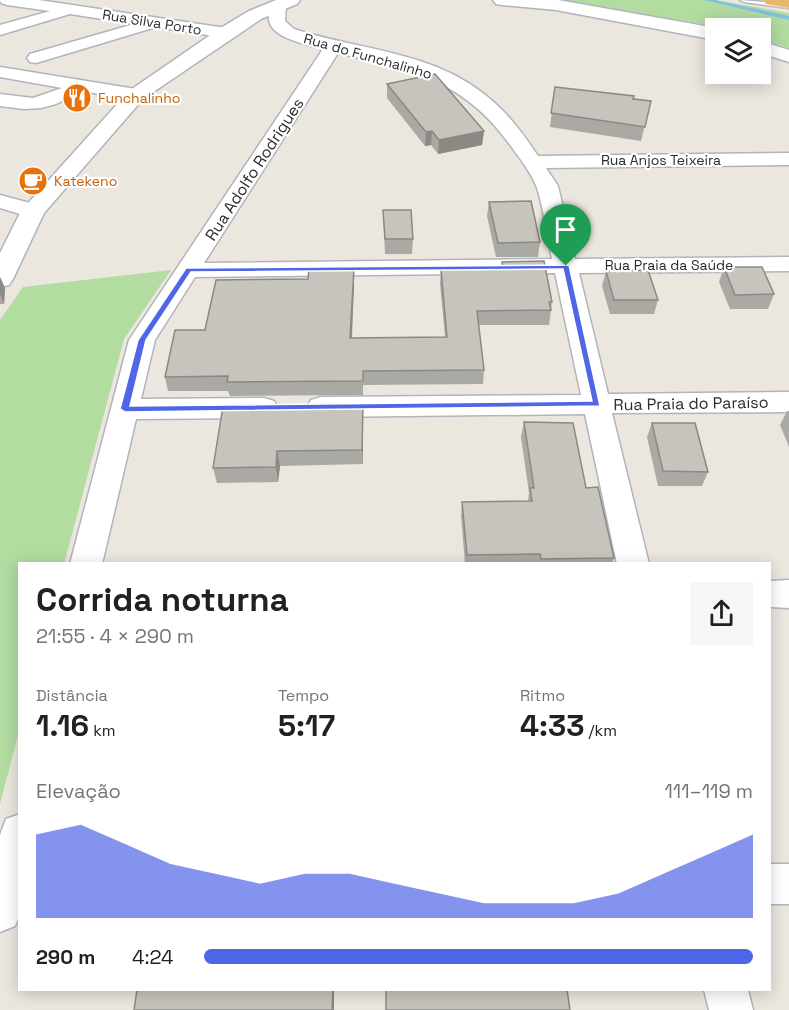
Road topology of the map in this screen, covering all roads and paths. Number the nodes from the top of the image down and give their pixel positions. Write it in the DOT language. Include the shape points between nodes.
graph roads {
  1 [pos="6,0"];
  2 [pos="91,0"];
  3 [pos="502,0"];
  4 [pos="744,0"];
  5 [pos="772,0"];
  6 [pos="284,2"];
  7 [pos="789,5"];
  8 [pos="74,10"];
  9 [pos="108,15"];
  10 [pos="158,23"];
  11 [pos="0,30"];
  12 [pos="705,32"];
  13 [pos="226,33"];
  14 [pos="334,46"];
  15 [pos="771,50"];
  16 [pos="789,56"];
  17 [pos="36,58"];
  18 [pos="0,72"];
  19 [pos="79,86"];
  20 [pos="136,95"];
  21 [pos="0,100"];
  22 [pos="789,159"];
  23 [pos="532,162"];
  24 [pos="0,201"];
  25 [pos="33,211"];
  26 [pos="789,264"];
  27 [pos="566,266"];
  28 [pos="189,270"];
  29 [pos="0,279"];
  30 [pos="789,402"];
  31 [pos="597,404"];
  32 [pos="125,409"];
  33 [pos="87,562"];
  34 [pos="633,562"];
  35 [pos="771,594"];
  36 [pos="789,594"];
  37 [pos="18,844"];
  38 [pos="771,884"];
  39 [pos="789,884"];
  40 [pos="8,898"];
  41 [pos="726,991"];
  42 [pos="730,1010"];
  1 -- 8 [label="street, Rua Silva Porto"];
  2 -- 9 [label="street"];
  3 -- 12 [label="street" via="556,5"];
  4 -- 7 [label="lane"];
  5 -- 7 [label="highway"];
  6 -- 13 [label="street"];
  6 -- 14 [label="street, Rua do Funchalinho" via="277,22 284,30"];
  8 -- 9 [label="street, Rua Silva Porto"];
  8 -- 11 [label="street"];
  9 -- 10 [label="street, Rua Silva Porto"];
  10 -- 13 [label="street, Rua Silva Porto"];
  10 -- 17 [label="street"];
  13 -- 20 [label="street"];
  14 -- 23 [label="street, Rua do Funchalinho" via="422,69 464,88 488,107"];
  14 -- 28 [label="street, Rua Adolfo Rodrigues"];
  15 -- 16 [label="street"];
  18 -- 19 [label="street"];
  19 -- 20 [label="street"];
  19 -- 21 [label="street" via="42,103"];
  20 -- 25 [label="street"];
  22 -- 23 [label="street, Rua Anjos Teixeira"];
  23 -- 27 [label="street, Rua do Funchalinho" via="547,186"];
  24 -- 25 [label="street"];
  25 -- 29 [label="street"];
  26 -- 27 [label="street, Rua Praia da Saúde"];
  27 -- 28 [label="street, Rua Praia da Saúde"];
  27 -- 31 [label="street, Rua do Funchalinho"];
  28 -- 32 [label="street, Rua Adolfo Rodrigues" via="142,340"];
  30 -- 31 [label="street, Rua Praia do Paraíso"];
  31 -- 32 [label="street, Rua Praia do Paraíso"];
  31 -- 34 [label="street, Rua do Funchalinho"];
  32 -- 33 [label="street, Rua Adolfo Rodrigues"];
  35 -- 36 [label="street"];
  37 -- 40 [label="street"];
  38 -- 39 [label="street"];
  41 -- 42 [label="street"];
}
